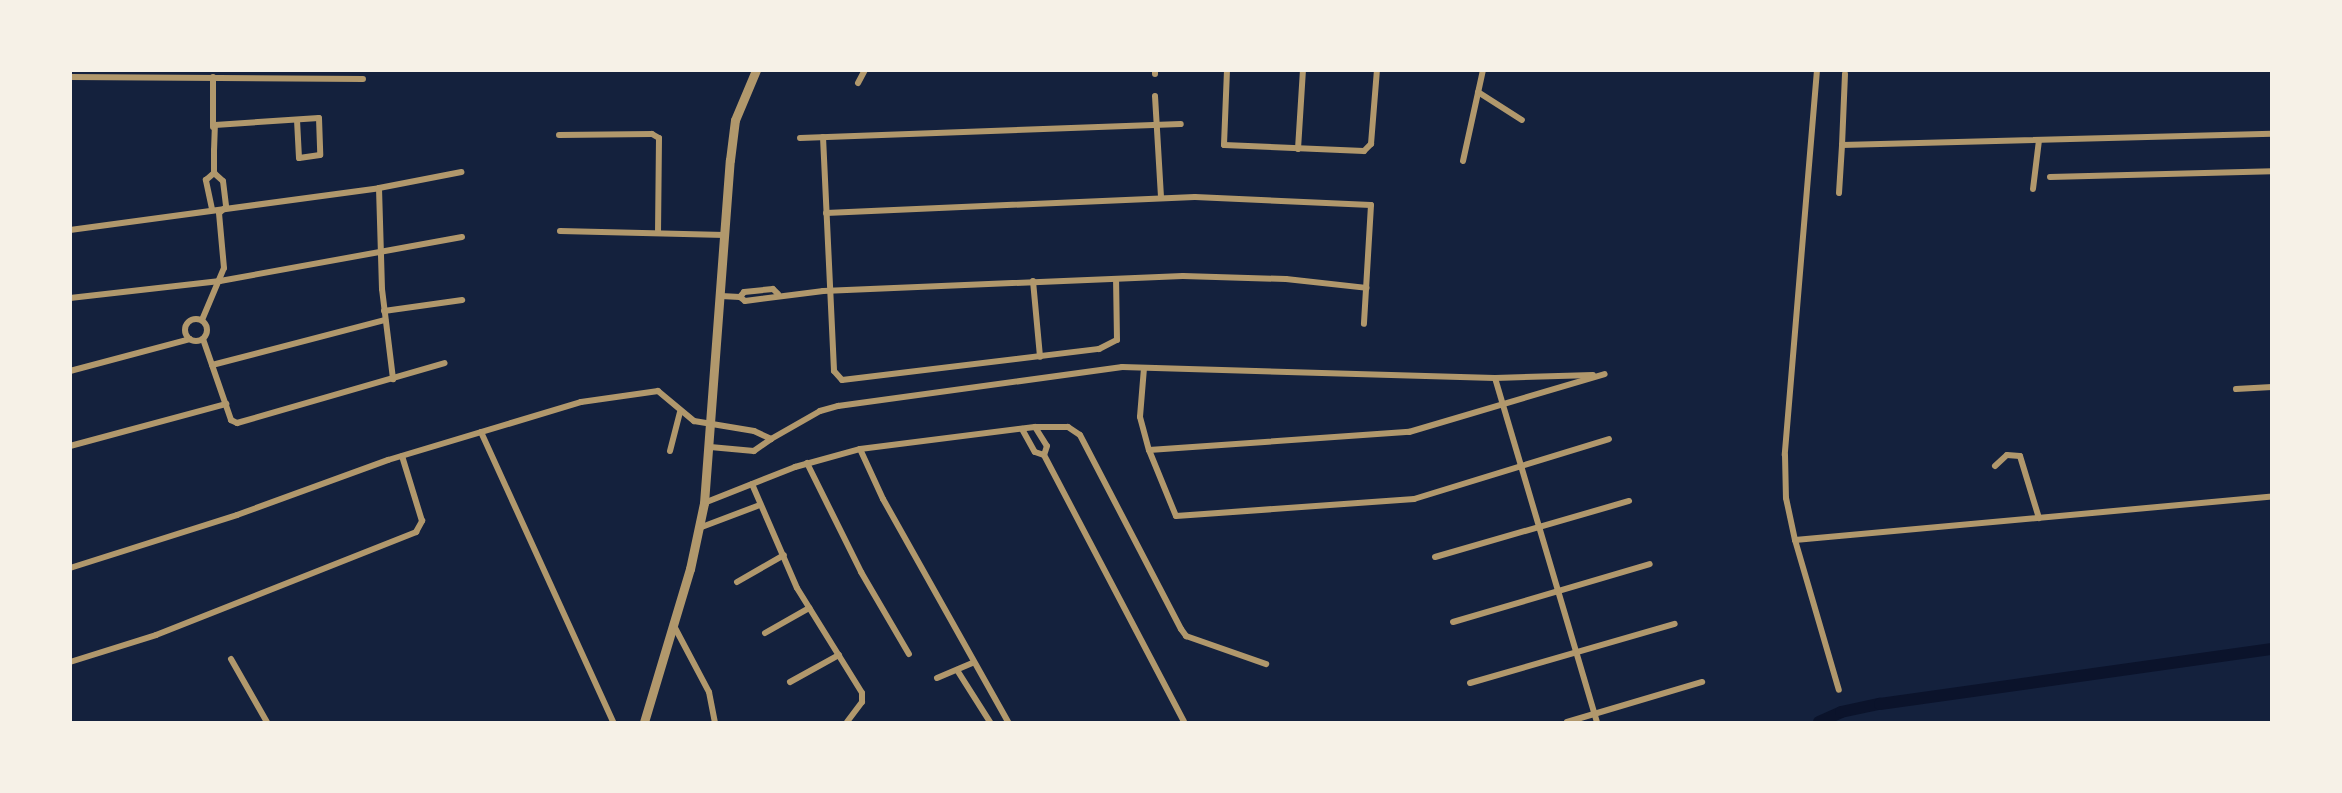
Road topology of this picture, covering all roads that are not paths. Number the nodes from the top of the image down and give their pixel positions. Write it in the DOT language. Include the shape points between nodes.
graph roads {
  1 [pos="325,70"];
  2 [pos="756,70"];
  3 [pos="865,70"];
  4 [pos="1227,70"];
  5 [pos="1303,70"];
  6 [pos="1377,70"];
  7 [pos="1483,70"];
  8 [pos="1817,70"];
  9 [pos="155,74"];
  10 [pos="241,74"];
  11 [pos="1845,74"];
  12 [pos="70,77"];
  13 [pos="213,77"];
  14 [pos="325,78"];
  15 [pos="363,79"];
  16 [pos="858,83"];
  17 [pos="1478,92"];
  18 [pos="1155,96"];
  19 [pos="1522,120"];
  20 [pos="297,121"];
  21 [pos="1181,124"];
  22 [pos="1156,125"];
  23 [pos="2271,134"];
  24 [pos="559,135"];
  25 [pos="823,137"];
  26 [pos="800,138"];
  27 [pos="2039,140"];
  28 [pos="1842,145"];
  29 [pos="1298,149"];
  30 [pos="214,152"];
  31 [pos="1463,162"];
  32 [pos="2271,171"];
  33 [pos="461,172"];
  34 [pos="214,173"];
  35 [pos="2050,177"];
  36 [pos="379,188"];
  37 [pos="2033,189"];
  38 [pos="1839,194"];
  39 [pos="1161,198"];
  40 [pos="226,207"];
  41 [pos="210,208"];
  42 [pos="219,213"];
  43 [pos="826,213"];
  44 [pos="70,230"];
  45 [pos="560,231"];
  46 [pos="658,233"];
  47 [pos="725,235"];
  48 [pos="462,237"];
  49 [pos="381,252"];
  50 [pos="1116,279"];
  51 [pos="220,281"];
  52 [pos="1033,281"];
  53 [pos="1367,288"];
  54 [pos="829,291"];
  55 [pos="721,296"];
  56 [pos="70,298"];
  57 [pos="462,300"];
  58 [pos="384,311"];
  59 [pos="202,320"];
  60 [pos="385,320"];
  61 [pos="1364,324"];
  62 [pos="190,339"];
  63 [pos="202,339"];
  64 [pos="1040,357"];
  65 [pos="445,363"];
  66 [pos="212,365"];
  67 [pos="1144,368"];
  68 [pos="70,371"];
  69 [pos="1495,378"];
  70 [pos="393,379"];
  71 [pos="2271,387"];
  72 [pos="2236,389"];
  73 [pos="226,404"];
  74 [pos="1503,404"];
  75 [pos="680,412"];
  76 [pos="712,426"];
  77 [pos="1035,427"];
  78 [pos="1022,429"];
  79 [pos="481,432"];
  80 [pos="771,439"];
  81 [pos="1609,439"];
  82 [pos="70,446"];
  83 [pos="710,447"];
  84 [pos="860,449"];
  85 [pos="1149,450"];
  86 [pos="669,451"];
  87 [pos="1044,455"];
  88 [pos="402,456"];
  89 [pos="807,463"];
  90 [pos="1521,466"];
  91 [pos="1995,466"];
  92 [pos="752,484"];
  93 [pos="2271,496"];
  94 [pos="1629,501"];
  95 [pos="704,503"];
  96 [pos="760,505"];
  97 [pos="2039,518"];
  98 [pos="1539,527"];
  99 [pos="699,528"];
  100 [pos="1795,540"];
  101 [pos="784,555"];
  102 [pos="1435,556"];
  103 [pos="1650,564"];
  104 [pos="70,568"];
  105 [pos="737,582"];
  106 [pos="1558,591"];
  107 [pos="809,608"];
  108 [pos="672,620"];
  109 [pos="1453,622"];
  110 [pos="1675,624"];
  111 [pos="765,633"];
  112 [pos="1576,653"];
  113 [pos="909,654"];
  114 [pos="838,655"];
  115 [pos="231,659"];
  116 [pos="70,662"];
  117 [pos="973,663"];
  118 [pos="1266,664"];
  119 [pos="957,670"];
  120 [pos="937,678"];
  121 [pos="790,682"];
  122 [pos="1702,682"];
  123 [pos="1470,683"];
  124 [pos="1839,690"];
  125 [pos="1594,714"];
  126 [pos="847,722"];
  127 [pos="267,723"];
  128 [pos="613,723"];
  129 [pos="644,723"];
  130 [pos="716,723"];
  131 [pos="990,723"];
  132 [pos="1008,723"];
  133 [pos="1184,723"];
  134 [pos="1567,723"];
  135 [pos="1597,723"];
  1 -- 14 [label="street"];
  2 -- 47 [label="street" via="735,120"];
  3 -- 16 [label="street"];
  4 -- 29 [label="street" via="1224,145"];
  5 -- 29 [label="street"];
  6 -- 29 [label="street" via="1368,148"];
  7 -- 17 [label="street"];
  8 -- 100 [label="street" via="1785,454 1786,498"];
  9 -- 12 [label="street"];
  9 -- 13 [label="street"];
  10 -- 13 [label="street"];
  10 -- 14 [label="street"];
  11 -- 28 [label="street"];
  13 -- 30 [label="street"];
  14 -- 15 [label="street"];
  17 -- 19 [label="street"];
  17 -- 31 [label="street"];
  18 -- 22 [label="street"];
  20 -- 20 [label="street" via="299,158 320,155 319,118"];
  20 -- 30 [label="street" via="215,125"];
  21 -- 22 [label="street"];
  22 -- 25 [label="street"];
  22 -- 39 [label="street"];
  23 -- 27 [label="street"];
  24 -- 46 [label="street" via="652,134 659,138"];
  25 -- 26 [label="street"];
  25 -- 43 [label="street"];
  27 -- 28 [label="street"];
  27 -- 37 [label="street"];
  28 -- 38 [label="street"];
  30 -- 34 [label="street"];
  32 -- 35 [label="street"];
  33 -- 36 [label="street"];
  34 -- 40 [label="street" via="223,181"];
  34 -- 41 [label="street" via="206,180"];
  36 -- 40 [label="street"];
  36 -- 49 [label="street"];
  39 -- 43 [label="street"];
  39 -- 53 [label="street" via="1259,198 1371,205"];
  40 -- 41 [label="street"];
  40 -- 42 [label="street"];
  41 -- 42 [label="street"];
  41 -- 44 [label="street"];
  42 -- 51 [label="street" via="225,255"];
  43 -- 54 [label="street"];
  45 -- 46 [label="street"];
  46 -- 47 [label="street"];
  47 -- 55 [label="street"];
  48 -- 49 [label="street"];
  49 -- 51 [label="street"];
  49 -- 58 [label="street"];
  50 -- 52 [label="street"];
  50 -- 53 [label="street" via="1256,278"];
  50 -- 64 [label="street" via="1117,340 1099,349"];
  51 -- 56 [label="street"];
  51 -- 59 [label="street"];
  52 -- 54 [label="street"];
  52 -- 64 [label="street"];
  53 -- 61 [label="street"];
  54 -- 55 [label="street" via="778,294 774,299 745,301"];
  54 -- 64 [label="street" via="834,371 842,380"];
  55 -- 76 [label="street"];
  57 -- 58 [label="street"];
  58 -- 60 [label="street"];
  59 -- 62 [label="street" via="188,323 185,331"];
  59 -- 63 [label="street" via="207,332"];
  60 -- 66 [label="street"];
  60 -- 70 [label="street"];
  62 -- 63 [label="street"];
  62 -- 68 [label="street"];
  63 -- 66 [label="street"];
  65 -- 70 [label="street"];
  66 -- 73 [label="street"];
  67 -- 69 [label="street"];
  67 -- 80 [label="street" via="1122,367 838,406 820,411"];
  67 -- 85 [label="street" via="1140,417"];
  69 -- 74 [label="street"];
  69 -- 74 [label="street" via="1605,374"];
  70 -- 73 [label="street" via="243,424 231,420"];
  71 -- 72 [label="street"];
  73 -- 82 [label="street"];
  74 -- 85 [label="street" via="1409,432"];
  74 -- 90 [label="street"];
  75 -- 76 [label="street"];
  75 -- 79 [label="street" via="670,398 658,391 581,402"];
  75 -- 86 [label="street"];
  76 -- 80 [label="street" via="754,431"];
  76 -- 83 [label="street"];
  77 -- 78 [label="street"];
  77 -- 87 [label="street" via="1047,446"];
  77 -- 118 [label="street" via="1068,427 1080,435 1186,636"];
  78 -- 84 [label="street"];
  78 -- 87 [label="street" via="1035,452"];
  79 -- 88 [label="street"];
  79 -- 128 [label="street"];
  80 -- 83 [label="street" via="754,451"];
  81 -- 90 [label="street"];
  83 -- 95 [label="street"];
  84 -- 89 [label="street"];
  84 -- 117 [label="street" via="883,499"];
  85 -- 90 [label="street" via="1176,516 1414,499"];
  87 -- 133 [label="street"];
  88 -- 104 [label="street"];
  88 -- 116 [label="street" via="422,521 416,532 156,634"];
  89 -- 92 [label="street"];
  89 -- 113 [label="street" via="861,572"];
  90 -- 98 [label="street"];
  91 -- 97 [label="street" via="2007,455 2020,456"];
  92 -- 95 [label="street"];
  92 -- 96 [label="street"];
  93 -- 97 [label="street"];
  94 -- 98 [label="street"];
  95 -- 99 [label="street"];
  96 -- 99 [label="street"];
  96 -- 101 [label="street"];
  97 -- 100 [label="street"];
  98 -- 102 [label="street"];
  98 -- 106 [label="street"];
  99 -- 108 [label="street"];
  100 -- 124 [label="street"];
  101 -- 105 [label="street"];
  101 -- 107 [label="street"];
  103 -- 106 [label="street"];
  106 -- 109 [label="street"];
  106 -- 112 [label="street"];
  107 -- 111 [label="street"];
  107 -- 114 [label="street"];
  108 -- 129 [label="street"];
  108 -- 130 [label="street" via="709,692"];
  110 -- 112 [label="street"];
  112 -- 123 [label="street"];
  112 -- 125 [label="street"];
  114 -- 121 [label="street"];
  114 -- 126 [label="street" via="862,693 862,702"];
  115 -- 127 [label="street"];
  117 -- 119 [label="street"];
  117 -- 132 [label="street"];
  119 -- 120 [label="street"];
  119 -- 131 [label="street"];
  122 -- 125 [label="street"];
  125 -- 134 [label="street"];
  125 -- 135 [label="street"];
}
